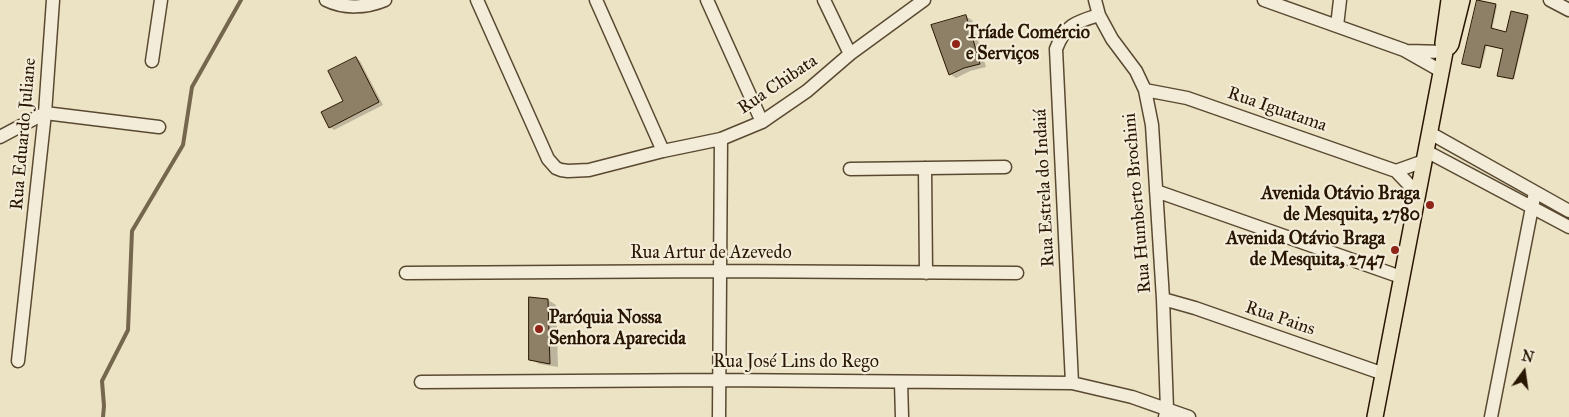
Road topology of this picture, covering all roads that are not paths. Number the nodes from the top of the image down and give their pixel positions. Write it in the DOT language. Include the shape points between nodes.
graph roads {
  1 [pos="53,0"];
  2 [pos="161,0"];
  3 [pos="326,0"];
  4 [pos="385,0"];
  5 [pos="477,0"];
  6 [pos="596,0"];
  7 [pos="707,0"];
  8 [pos="824,0"];
  9 [pos="924,0"];
  10 [pos="1094,0"];
  11 [pos="1264,0"];
  12 [pos="1340,0"];
  13 [pos="1449,0"];
  14 [pos="1462,0"];
  15 [pos="1550,0"];
  16 [pos="1569,10"];
  17 [pos="1099,15"];
  18 [pos="1337,26"];
  19 [pos="1404,50"];
  20 [pos="1444,52"];
  21 [pos="850,54"];
  22 [pos="152,61"];
  23 [pos="1441,71"];
  24 [pos="1145,90"];
  25 [pos="45,113"];
  26 [pos="762,122"];
  27 [pos="159,127"];
  28 [pos="1430,133"];
  29 [pos="0,137"];
  30 [pos="721,139"];
  31 [pos="664,151"];
  32 [pos="1425,156"];
  33 [pos="1005,167"];
  34 [pos="925,168"];
  35 [pos="850,169"];
  36 [pos="1396,171"];
  37 [pos="1156,190"];
  38 [pos="1535,192"];
  39 [pos="1417,193"];
  40 [pos="1532,207"];
  41 [pos="1569,211"];
  42 [pos="1569,227"];
  43 [pos="720,271"];
  44 [pos="926,272"];
  45 [pos="406,273"];
  46 [pos="1017,273"];
  47 [pos="1401,276"];
  48 [pos="1163,299"];
  49 [pos="18,361"];
  50 [pos="1384,374"];
  51 [pos="719,380"];
  52 [pos="421,382"];
  53 [pos="901,382"];
  54 [pos="1072,384"];
  55 [pos="1166,413"];
  56 [pos="718,417"];
  57 [pos="902,417"];
  58 [pos="1189,417"];
  59 [pos="1375,417"];
  60 [pos="1491,417"];
  1 -- 25 [label="street, Rua Eduardo Juliane"];
  2 -- 22 [label="street"];
  3 -- 4 [label="street" via="346,6"];
  5 -- 31 [label="street, Rua Chibata" via="548,159 556,168 589,170"];
  6 -- 31 [label="street"];
  7 -- 26 [label="street"];
  8 -- 21 [label="street"];
  9 -- 21 [label="street, Rua Chibata"];
  10 -- 17 [label="street, Rua Humberto Brochini"];
  11 -- 18 [label="street"];
  12 -- 18 [label="street"];
  13 -- 20 [label="main road" via="1442,42"];
  14 -- 20 [label="main road" via="1451,44"];
  15 -- 16 [label="street"];
  17 -- 24 [label="street, Rua Humberto Brochini" via="1136,70"];
  17 -- 54 [label="street, Rua Estrela do Indaiá" via="1069,27 1061,35 1056,49"];
  18 -- 19 [label="street"];
  19 -- 20 [label="street"];
  19 -- 23 [label="street"];
  20 -- 23 [label="main road"];
  21 -- 26 [label="street, Rua Chibata" via="807,91"];
  23 -- 28 [label="main road"];
  24 -- 36 [label="street, Rua Iguatama" via="1187,98"];
  24 -- 37 [label="street, Rua Humberto Brochini" via="1152,125"];
  25 -- 27 [label="street"];
  25 -- 29 [label="street"];
  25 -- 49 [label="street, Rua Eduardo Juliane"];
  26 -- 30 [label="street, Rua Chibata"];
  28 -- 32 [label="main road"];
  28 -- 38 [label="street"];
  30 -- 31 [label="street, Rua Chibata"];
  30 -- 43 [label="street"];
  32 -- 36 [label="street"];
  32 -- 39 [label="main road"];
  32 -- 40 [label="street"];
  33 -- 34 [label="street"];
  34 -- 35 [label="street"];
  34 -- 44 [label="street"];
  36 -- 39 [label="street, Rua Iguatama"];
  37 -- 47 [label="street"];
  37 -- 48 [label="street, Rua Humberto Brochini"];
  38 -- 40 [label="street"];
  38 -- 41 [label="street"];
  39 -- 47 [label="main road"];
  40 -- 42 [label="street"];
  40 -- 60 [label="street"];
  43 -- 44 [label="street, Rua Artur de Azevedo"];
  43 -- 45 [label="street, Rua Artur de Azevedo"];
  43 -- 51 [label="street"];
  44 -- 46 [label="street, Rua Artur de Azevedo"];
  47 -- 50 [label="main road"];
  48 -- 50 [label="street, Rua Pains"];
  48 -- 55 [label="street, Rua Humberto Brochini"];
  50 -- 59 [label="main road"];
  51 -- 52 [label="street, Rua José Lins do Rego"];
  51 -- 53 [label="street, Rua José Lins do Rego"];
  51 -- 56 [label="street"];
  53 -- 54 [label="street, Rua José Lins do Rego"];
  53 -- 57 [label="street"];
  54 -- 55 [label="street, Rua José Lins do Rego" via="1132,397"];
  55 -- 58 [label="street, Rua José Lins do Rego"];
}
